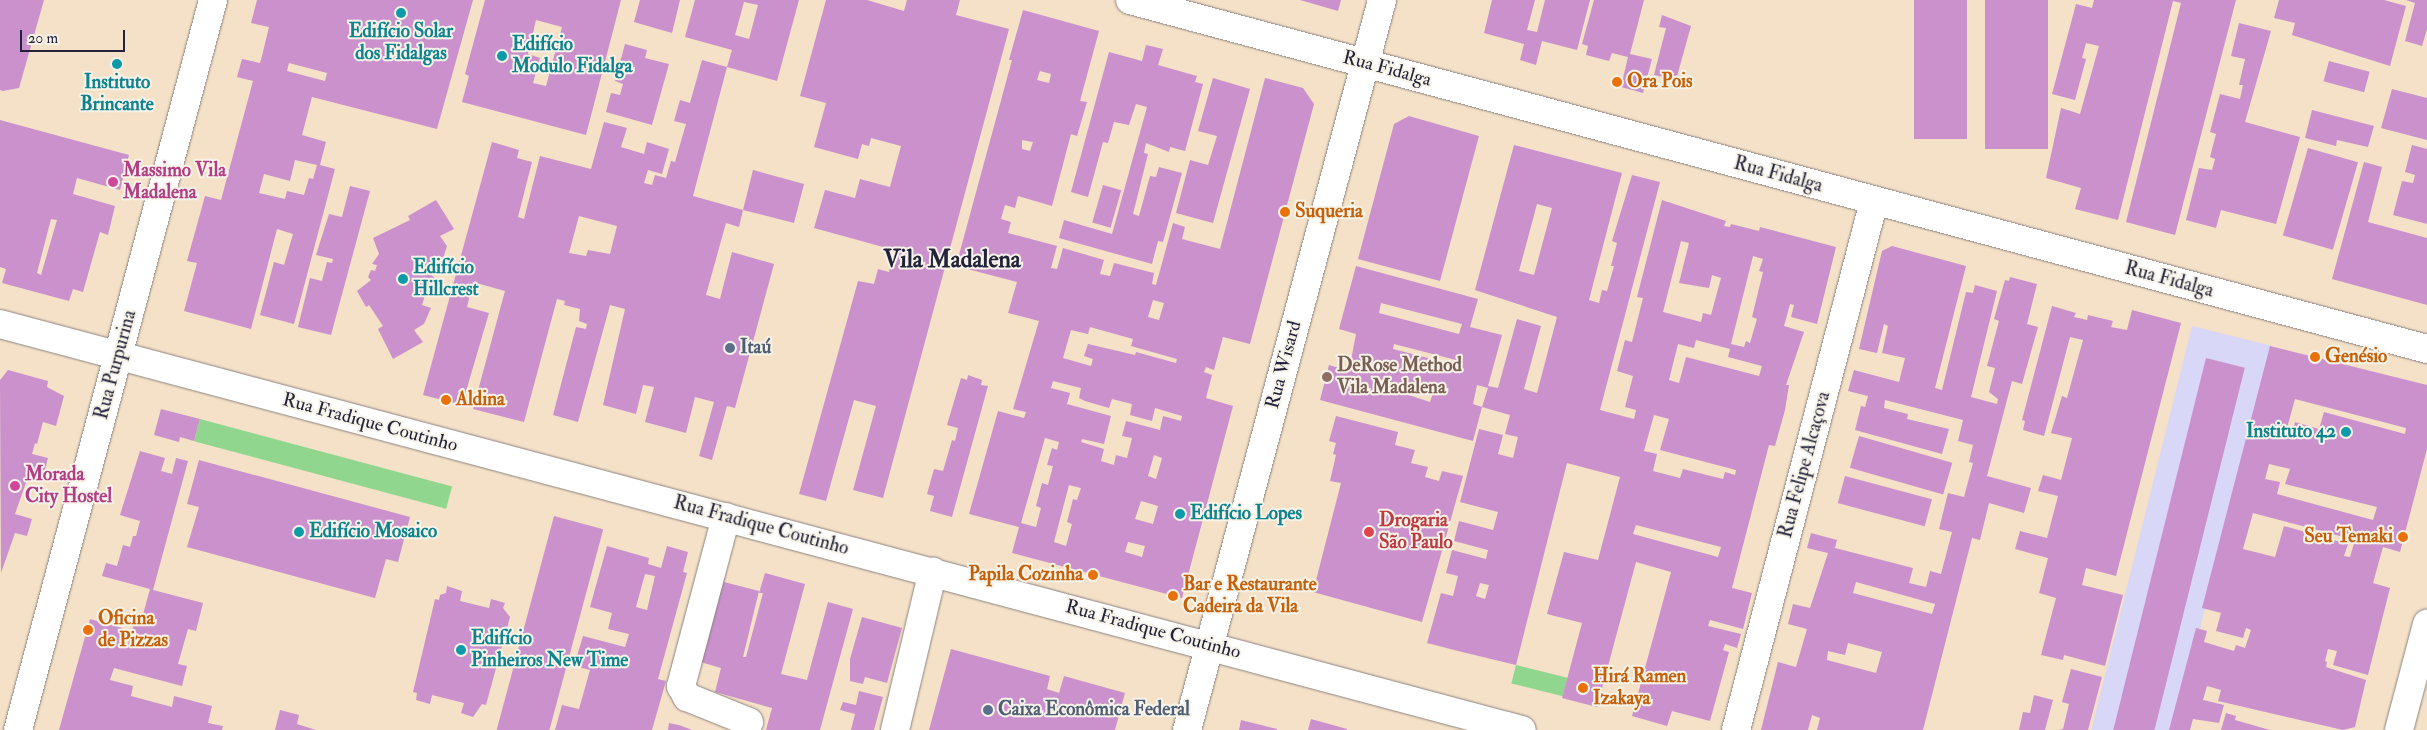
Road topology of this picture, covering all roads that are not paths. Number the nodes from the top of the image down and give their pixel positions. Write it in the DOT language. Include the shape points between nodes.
graph roads {
  1 [pos="213,0"];
  2 [pos="1130,0"];
  3 [pos="1382,0"];
  4 [pos="1365,63"];
  5 [pos="1874,201"];
  6 [pos="0,324"];
  7 [pos="2427,349"];
  8 [pos="119,356"];
  9 [pos="726,517"];
  10 [pos="933,571"];
  11 [pos="2427,624"];
  12 [pos="1210,646"];
  13 [pos="749,722"];
  14 [pos="18,730"];
  15 [pos="895,730"];
  16 [pos="1187,730"];
  17 [pos="1522,730"];
  18 [pos="1736,730"];
  19 [pos="2399,730"];
  1 -- 8 [label="street, Rua Purpurina"];
  2 -- 4 [label="street, Rua Fidalga"];
  3 -- 4 [label="street, Rua Wisard"];
  4 -- 5 [label="street, Rua Fidalga"];
  4 -- 12 [label="street, Rua Wisard"];
  5 -- 7 [label="street, Rua Fidalga"];
  5 -- 18 [label="street, Rua Felipe Alcaçova"];
  6 -- 8 [label="street, Rua Fradique Coutinho"];
  8 -- 9 [label="street, Rua Fradique Coutinho"];
  8 -- 14 [label="street, Rua Purpurina"];
  9 -- 10 [label="street, Rua Fradique Coutinho"];
  9 -- 13 [label="street" via="681,686 687,697"];
  10 -- 12 [label="street, Rua Fradique Coutinho"];
  10 -- 15 [label="street"];
  11 -- 19 [label="street"];
  12 -- 16 [label="street, Rua Wisard"];
  12 -- 17 [label="street, Rua Fradique Coutinho"];
}
